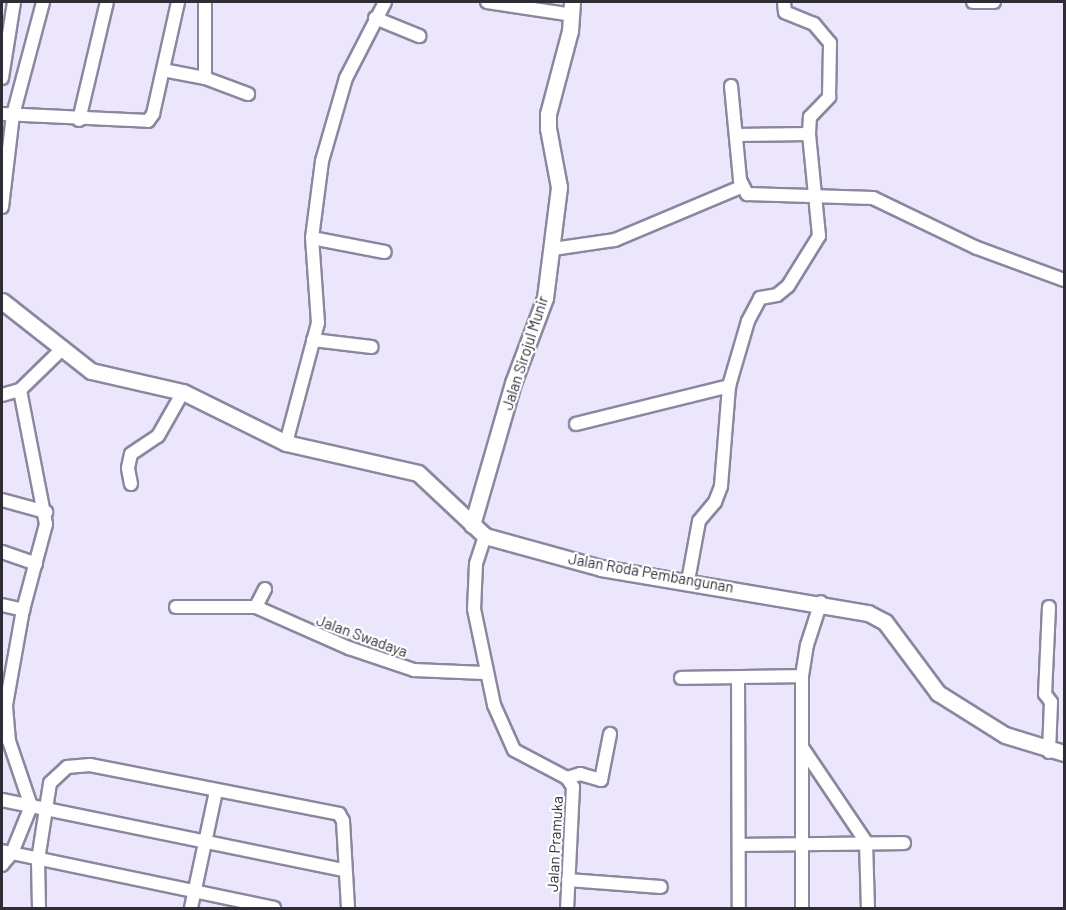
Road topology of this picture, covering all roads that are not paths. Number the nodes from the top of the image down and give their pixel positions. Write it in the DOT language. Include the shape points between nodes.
graph roads {
  1 [pos="14,2"];
  2 [pos="43,2"];
  3 [pos="107,2"];
  4 [pos="178,2"];
  5 [pos="205,2"];
  6 [pos="385,2"];
  7 [pos="487,2"];
  8 [pos="784,2"];
  9 [pos="973,2"];
  10 [pos="994,2"];
  11 [pos="572,8"];
  12 [pos="375,18"];
  13 [pos="419,36"];
  14 [pos="163,70"];
  15 [pos="2,78"];
  16 [pos="205,78"];
  17 [pos="731,86"];
  18 [pos="248,94"];
  19 [pos="7,114"];
  20 [pos="79,120"];
  21 [pos="809,134"];
  22 [pos="736,135"];
  23 [pos="741,187"];
  24 [pos="816,197"];
  25 [pos="2,207"];
  26 [pos="312,238"];
  27 [pos="553,249"];
  28 [pos="385,252"];
  29 [pos="1065,280"];
  30 [pos="2,301"];
  31 [pos="312,340"];
  32 [pos="372,347"];
  33 [pos="60,351"];
  34 [pos="729,386"];
  35 [pos="20,390"];
  36 [pos="183,392"];
  37 [pos="2,395"];
  38 [pos="576,424"];
  39 [pos="286,443"];
  40 [pos="131,484"];
  41 [pos="2,500"];
  42 [pos="46,512"];
  43 [pos="472,525"];
  44 [pos="485,536"];
  45 [pos="2,552"];
  46 [pos="36,564"];
  47 [pos="688,581"];
  48 [pos="265,590"];
  49 [pos="821,602"];
  50 [pos="2,605"];
  51 [pos="176,607"];
  52 [pos="256,608"];
  53 [pos="1049,608"];
  54 [pos="23,610"];
  55 [pos="2,653"];
  56 [pos="15,657"];
  57 [pos="484,673"];
  58 [pos="802,676"];
  59 [pos="681,678"];
  60 [pos="738,678"];
  61 [pos="4,704"];
  62 [pos="610,734"];
  63 [pos="802,747"];
  64 [pos="1057,752"];
  65 [pos="7,756"];
  66 [pos="567,778"];
  67 [pos="216,791"];
  68 [pos="2,800"];
  69 [pos="31,806"];
  70 [pos="44,808"];
  71 [pos="866,842"];
  72 [pos="802,843"];
  73 [pos="904,843"];
  74 [pos="205,844"];
  75 [pos="740,844"];
  76 [pos="7,852"];
  77 [pos="38,860"];
  78 [pos="2,865"];
  79 [pos="344,870"];
  80 [pos="568,880"];
  81 [pos="661,887"];
  82 [pos="194,892"];
  83 [pos="39,909"];
  84 [pos="191,909"];
  85 [pos="274,909"];
  86 [pos="348,909"];
  87 [pos="567,909"];
  88 [pos="739,909"];
  89 [pos="802,909"];
  90 [pos="868,909"];
  1 -- 15 [label="street"];
  2 -- 19 [label="street"];
  3 -- 20 [label="street"];
  4 -- 14 [label="street"];
  5 -- 16 [label="street"];
  6 -- 12 [label="street"];
  7 -- 11 [label="street"];
  8 -- 21 [label="street" via="786,12 814,24 830,43 829,97 810,117"];
  9 -- 10 [label="street"];
  11 -- 27 [label="street, Jalan Sirojul Munir" via="548,114 560,187"];
  12 -- 13 [label="street"];
  12 -- 26 [label="street" via="343,87 322,160"];
  14 -- 16 [label="street"];
  14 -- 20 [label="street" via="148,121"];
  16 -- 18 [label="street"];
  17 -- 22 [label="street"];
  19 -- 20 [label="street"];
  19 -- 25 [label="street"];
  21 -- 22 [label="street"];
  21 -- 24 [label="street"];
  22 -- 23 [label="street"];
  23 -- 24 [label="street" via="747,194"];
  23 -- 27 [label="street" via="615,240"];
  24 -- 29 [label="street" via="860,197 884,202 976,248"];
  24 -- 34 [label="street" via="817,241 788,286 756,303"];
  26 -- 28 [label="street"];
  26 -- 31 [label="street" via="311,271 318,324"];
  27 -- 43 [label="street, Jalan Sirojul Munir" via="545,298 513,383"];
  30 -- 33 [label="street, Jalan Roda Pembangunan"];
  31 -- 32 [label="street"];
  31 -- 39 [label="street"];
  33 -- 35 [label="street"];
  33 -- 36 [label="street, Jalan Roda Pembangunan" via="103,376"];
  34 -- 38 [label="street"];
  34 -- 47 [label="street" via="721,486 715,502 699,521"];
  35 -- 37 [label="street"];
  35 -- 42 [label="street"];
  36 -- 39 [label="street, Jalan Roda Pembangunan"];
  36 -- 40 [label="street" via="158,436 131,454"];
  39 -- 43 [label="street, Jalan Roda Pembangunan" via="418,473"];
  41 -- 42 [label="street"];
  42 -- 46 [label="street"];
  43 -- 44 [label="street, Jalan Roda Pembangunan"];
  44 -- 47 [label="street, Jalan Roda Pembangunan" via="601,568"];
  44 -- 57 [label="street, Jalan Pramuka" via="476,564 474,609"];
  45 -- 46 [label="street"];
  46 -- 54 [label="street"];
  47 -- 49 [label="street, Jalan Roda Pembangunan"];
  48 -- 52 [label="street"];
  49 -- 58 [label="street"];
  49 -- 64 [label="street, Jalan Roda Pembangunan" via="868,612 885,622 938,693 1005,735"];
  50 -- 54 [label="street"];
  51 -- 52 [label="street"];
  52 -- 57 [label="street, Jalan Swadaya" via="398,666 431,672"];
  53 -- 64 [label="street" via="1045,694 1051,702"];
  54 -- 56 [label="street"];
  55 -- 56 [label="street"];
  56 -- 61 [label="street"];
  57 -- 66 [label="street, Jalan Pramuka" via="514,750"];
  58 -- 60 [label="street"];
  58 -- 63 [label="street"];
  59 -- 60 [label="street"];
  60 -- 75 [label="street"];
  61 -- 65 [label="street"];
  62 -- 66 [label="street" via="601,780 580,774"];
  63 -- 71 [label="street"];
  63 -- 72 [label="street"];
  65 -- 69 [label="street"];
  66 -- 80 [label="street, Jalan Pramuka" via="573,790"];
  67 -- 70 [label="street" via="79,765 58,772 50,783"];
  67 -- 74 [label="street"];
  67 -- 79 [label="street" via="339,814 343,821"];
  68 -- 69 [label="street"];
  69 -- 70 [label="street"];
  69 -- 76 [label="street"];
  70 -- 74 [label="street"];
  70 -- 77 [label="street"];
  71 -- 72 [label="street"];
  71 -- 73 [label="street"];
  71 -- 90 [label="street"];
  72 -- 75 [label="street"];
  72 -- 89 [label="street"];
  74 -- 79 [label="street"];
  74 -- 82 [label="street"];
  75 -- 88 [label="street"];
  76 -- 77 [label="street"];
  76 -- 78 [label="street"];
  77 -- 82 [label="street"];
  77 -- 83 [label="street"];
  79 -- 86 [label="street"];
  80 -- 81 [label="street"];
  80 -- 87 [label="street, Jalan Pramuka"];
  82 -- 84 [label="street"];
  82 -- 85 [label="street"];
}
